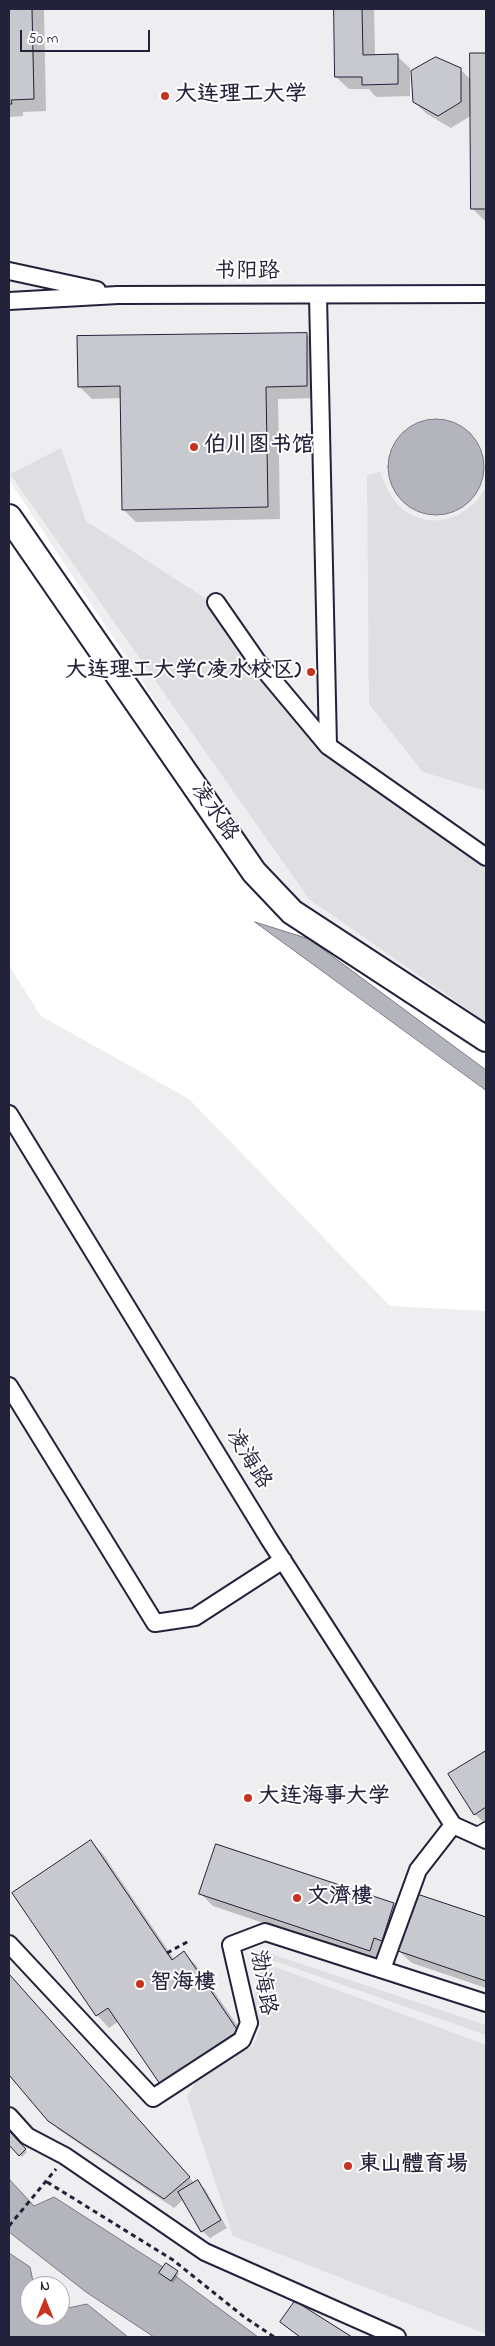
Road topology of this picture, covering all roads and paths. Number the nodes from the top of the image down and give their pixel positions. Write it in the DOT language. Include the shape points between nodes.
graph roads {
  1 [pos="9,271"];
  2 [pos="486,294"];
  3 [pos="118,295"];
  4 [pos="318,296"];
  5 [pos="9,301"];
  6 [pos="9,517"];
  7 [pos="216,602"];
  8 [pos="328,746"];
  9 [pos="486,857"];
  10 [pos="486,1039"];
  11 [pos="9,1114"];
  12 [pos="9,1386"];
  13 [pos="283,1560"];
  14 [pos="453,1825"];
  15 [pos="482,1834"];
  16 [pos="189,1941"];
  17 [pos="9,1944"];
  18 [pos="167,1953"];
  19 [pos="382,1969"];
  20 [pos="486,2002"];
  21 [pos="9,2116"];
  22 [pos="9,2226"];
  23 [pos="274,2337"];
  24 [pos="397,2337"];
  1 -- 3 [label="street"];
  2 -- 4 [label="street, 书阳路"];
  3 -- 4 [label="street, 书阳路"];
  3 -- 5 [label="street, 书阳路"];
  4 -- 8 [label="street"];
  6 -- 10 [label="main road, 凌水路" via="254,872 292,912"];
  7 -- 8 [label="street" via="257,661"];
  8 -- 9 [label="street"];
  11 -- 13 [label="street, 凌海路"];
  12 -- 13 [label="street" via="155,1623 195,1617"];
  13 -- 14 [label="street, 凌海路"];
  14 -- 15 [label="street"];
  14 -- 19 [label="street" via="418,1870"];
  16 -- 18 [label="path"];
  17 -- 19 [label="street, 渤海路" via="153,2098 242,2040 249,2023 231,1944 265,1932"];
  19 -- 20 [label="street, 渤海路"];
  21 -- 24 [label="street" via="27,2136 65,2156 205,2252"];
  22 -- 23 [label="path" via="46,2182 173,2260"];
}
